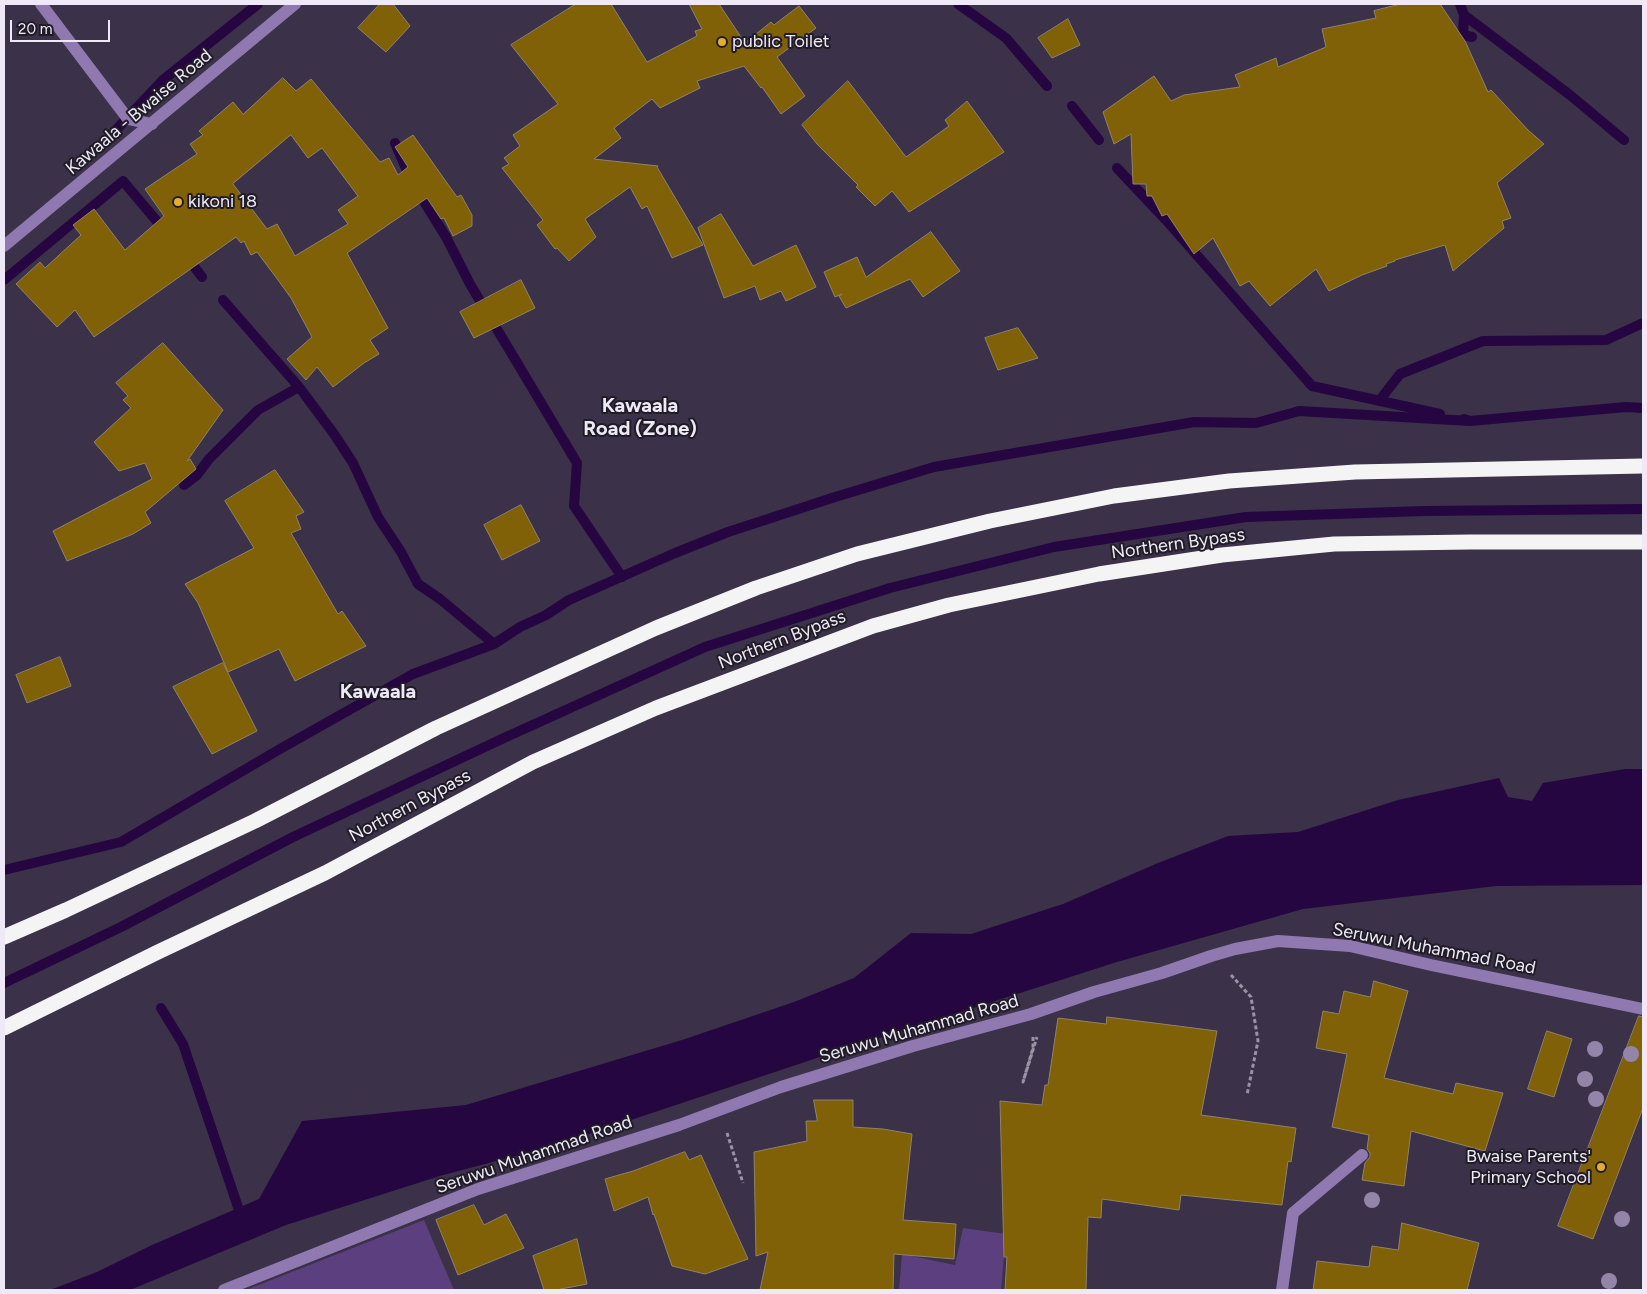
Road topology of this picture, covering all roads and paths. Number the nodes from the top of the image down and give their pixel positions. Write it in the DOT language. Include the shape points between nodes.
graph roads {
  1 [pos="41,4"];
  2 [pos="296,4"];
  3 [pos="152,124"];
  4 [pos="4,246"];
  5 [pos="1643,466"];
  6 [pos="1643,542"];
  7 [pos="4,937"];
  8 [pos="1211,956"];
  9 [pos="1643,1009"];
  10 [pos="4,1028"];
  11 [pos="1247,1095"];
  12 [pos="713,1112"];
  13 [pos="1362,1155"];
  14 [pos="744,1183"];
  15 [pos="224,1290"];
  16 [pos="1282,1290"];
  1 -- 3 [label="street" via="128,119"];
  2 -- 3 [label="street, Kawaala - Bwaise Road"];
  3 -- 4 [label="street, Kawaala - Bwaise Road"];
  5 -- 7 [label="highway" via="1355,472 1229,481 1114,496 990,521 857,554 756,588 647,632 436,728 255,821"];
  6 -- 10 [label="highway, Northern Bypass" via="1334,544 1222,555 1099,574 949,605 872,626 656,708 533,762 325,873"];
  8 -- 9 [label="street, Seruwu Muhammad Road" via="1278,941 1350,946"];
  8 -- 11 [label="path" via="1250,997 1258,1041"];
  8 -- 12 [label="street, Seruwu Muhammad Road" via="1031,1014 781,1087"];
  12 -- 14 [label="path" via="727,1132"];
  12 -- 15 [label="street, Seruwu Muhammad Road" via="478,1189"];
  13 -- 16 [label="street" via="1293,1213"];
}
